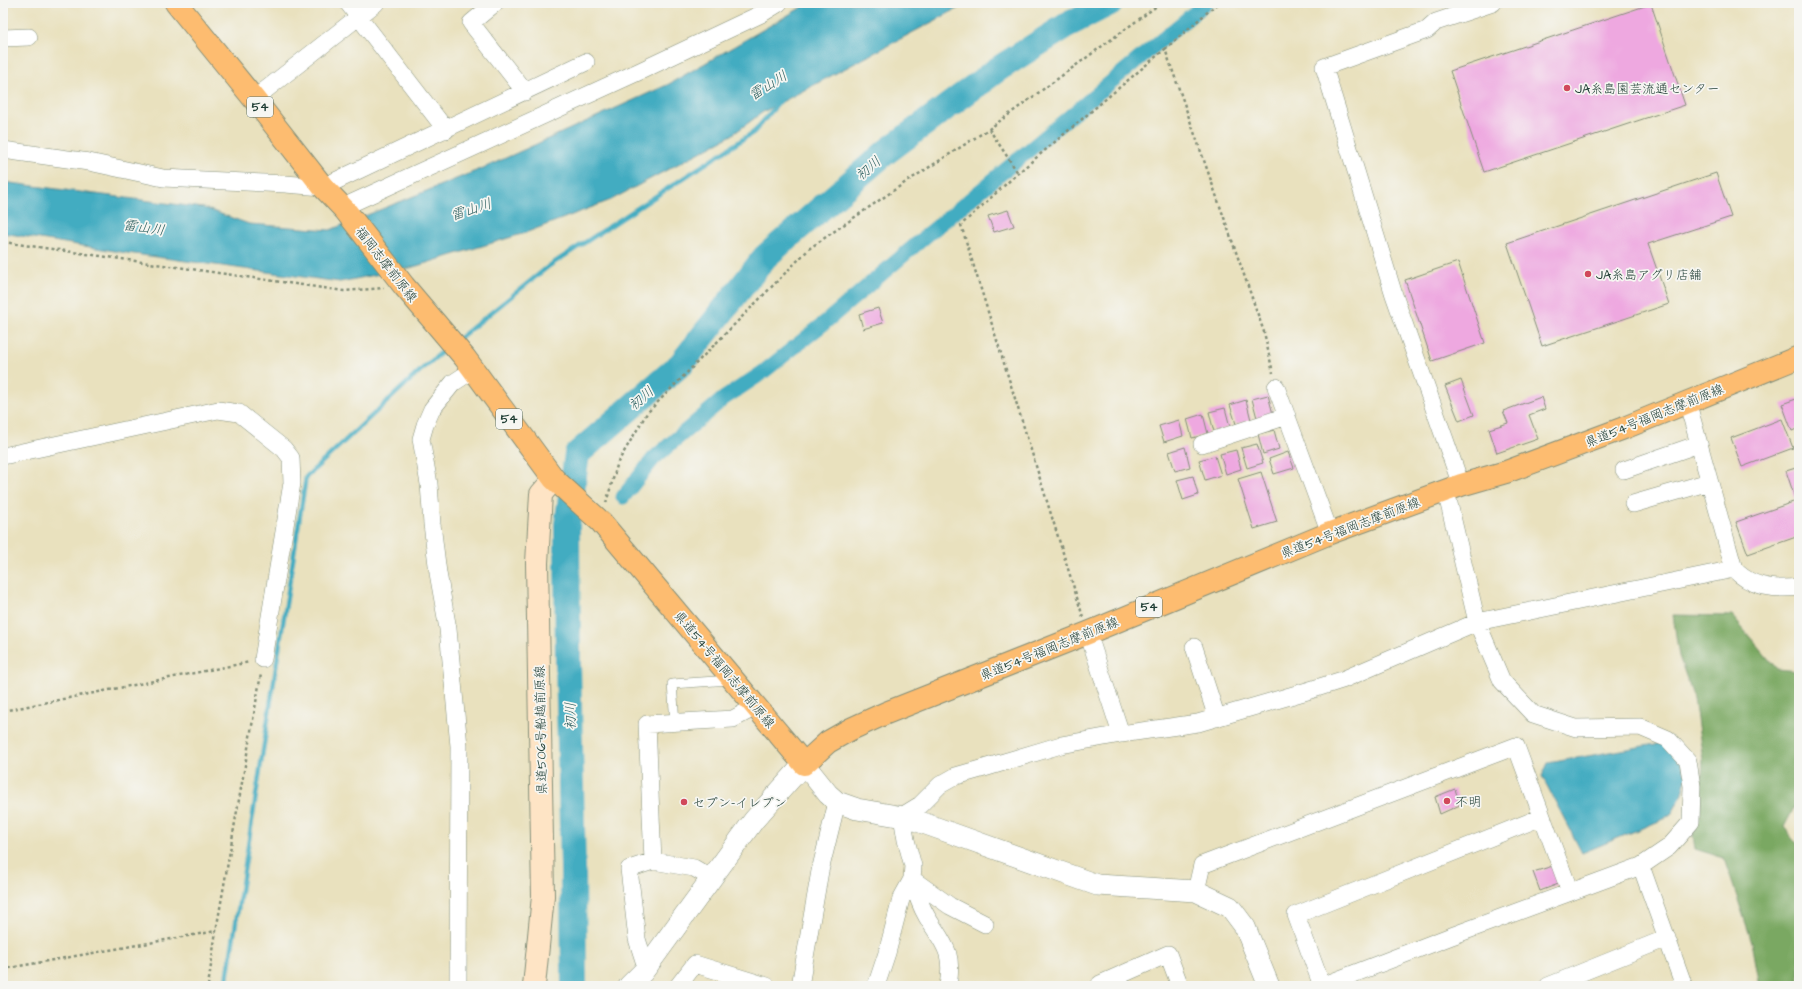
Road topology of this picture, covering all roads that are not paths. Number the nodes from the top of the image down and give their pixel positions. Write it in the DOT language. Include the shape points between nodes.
graph roads {
  1 [pos="176,3"];
  2 [pos="348,3"];
  3 [pos="376,3"];
  4 [pos="495,3"];
  5 [pos="779,3"];
  6 [pos="1493,3"];
  7 [pos="358,17"];
  8 [pos="29,37"];
  9 [pos="3,38"];
  10 [pos="586,62"];
  11 [pos="525,92"];
  12 [pos="254,99"];
  13 [pos="446,130"];
  14 [pos="3,150"];
  15 [pos="323,187"];
  16 [pos="345,210"];
  17 [pos="1799,357"];
  18 [pos="469,364"];
  19 [pos="1276,387"];
  20 [pos="1687,401"];
  21 [pos="1287,416"];
  22 [pos="1202,444"];
  23 [pos="1699,444"];
  24 [pos="3,456"];
  25 [pos="1624,470"];
  26 [pos="554,479"];
  27 [pos="1709,482"];
  28 [pos="1453,488"];
  29 [pos="1633,504"];
  30 [pos="601,522"];
  31 [pos="1330,533"];
  32 [pos="1734,569"];
  33 [pos="1799,588"];
  34 [pos="1477,622"];
  35 [pos="1088,633"];
  36 [pos="1194,647"];
  37 [pos="263,659"];
  38 [pos="734,680"];
  39 [pos="757,706"];
  40 [pos="1217,718"];
  41 [pos="675,722"];
  42 [pos="1121,734"];
  43 [pos="804,764"];
  44 [pos="837,802"];
  45 [pos="902,816"];
  46 [pos="1542,817"];
  47 [pos="653,861"];
  48 [pos="1641,866"];
  49 [pos="711,878"];
  50 [pos="912,879"];
  51 [pos="1196,891"];
  52 [pos="1570,892"];
  53 [pos="985,924"];
  54 [pos="1667,938"];
  55 [pos="639,975"];
  56 [pos="458,986"];
  57 [pos="534,986"];
  58 [pos="678,986"];
  59 [pos="767,986"];
  60 [pos="800,986"];
  61 [pos="876,986"];
  62 [pos="948,986"];
  63 [pos="1101,986"];
  64 [pos="1180,986"];
  65 [pos="1269,986"];
  66 [pos="1322,986"];
  67 [pos="1548,986"];
  68 [pos="1684,986"];
  1 -- 12 [label="main road, 福岡志摩前原線 / 54"];
  2 -- 7 [label="street"];
  3 -- 7 [label="street"];
  4 -- 11 [label="street" via="471,23"];
  5 -- 16 [label="street" via="638,72 352,203"];
  6 -- 28 [label="street" via="1436,22 1427,30 1324,67"];
  7 -- 12 [label="street"];
  7 -- 13 [label="street"];
  8 -- 9 [label="street"];
  10 -- 11 [label="street"];
  11 -- 13 [label="street"];
  12 -- 15 [label="main road, 福岡志摩前原線 / 54"];
  13 -- 15 [label="street"];
  14 -- 15 [label="street" via="89,162 162,178"];
  15 -- 16 [label="main road, 福岡志摩前原線 / 54"];
  16 -- 18 [label="main road, 福岡志摩前原線 / 54"];
  17 -- 20 [label="main road, 県道54号福岡志摩前原線 / 54"];
  18 -- 26 [label="main road, 福岡志摩前原線 / 54"];
  18 -- 56 [label="street" via="432,409 421,439 428,476 437,566 448,629 459,739"];
  19 -- 21 [label="street"];
  20 -- 23 [label="street"];
  20 -- 28 [label="main road, 県道54号福岡志摩前原線 / 54" via="1624,428 1506,472"];
  21 -- 22 [label="street"];
  21 -- 31 [label="street"];
  23 -- 25 [label="street"];
  23 -- 27 [label="street"];
  24 -- 37 [label="street" via="218,410 239,413 284,449 291,458 292,483"];
  26 -- 30 [label="main road, 福岡志摩前原線 / 54"];
  26 -- 57 [label="main road, 県道506号船越前原線" via="541,494 537,563 543,896"];
  27 -- 29 [label="street"];
  27 -- 32 [label="street"];
  28 -- 31 [label="main road, 県道54号福岡志摩前原線 / 54"];
  28 -- 34 [label="street"];
  30 -- 38 [label="main road, 県道54号福岡志摩前原線 / 54"];
  31 -- 35 [label="main road, 県道54号福岡志摩前原線 / 54"];
  32 -- 33 [label="street" via="1748,582 1775,588"];
  32 -- 34 [label="street"];
  34 -- 40 [label="street" via="1342,680"];
  34 -- 48 [label="street" via="1502,681 1533,714 1576,728 1640,727 1668,739 1688,761 1692,786 1691,822 1669,847"];
  35 -- 42 [label="street"];
  35 -- 43 [label="main road, 県道54号福岡志摩前原線 / 54" via="851,729 828,742"];
  36 -- 40 [label="street"];
  38 -- 39 [label="main road, 県道54号福岡志摩前原線 / 54"];
  38 -- 41 [label="lane" via="672,684"];
  39 -- 41 [label="street" via="733,718"];
  39 -- 43 [label="main road, 県道54号福岡志摩前原線 / 54"];
  40 -- 42 [label="street"];
  41 -- 47 [label="street" via="647,724"];
  42 -- 45 [label="street" via="1061,745 956,776 940,785 920,805"];
  43 -- 44 [label="street"];
  43 -- 49 [label="street" via="754,820"];
  44 -- 45 [label="street"];
  44 -- 60 [label="street" via="820,871"];
  45 -- 50 [label="street" via="913,866"];
  45 -- 51 [label="street" via="1097,885"];
  46 -- 51 [label="street" via="1516,746 1202,865"];
  46 -- 52 [label="street"];
  46 -- 66 [label="street" via="1296,915"];
  47 -- 49 [label="street" via="694,868"];
  47 -- 55 [label="street" via="629,869"];
  48 -- 52 [label="street"];
  48 -- 54 [label="street"];
  49 -- 55 [label="street"];
  50 -- 53 [label="street" via="950,906"];
  50 -- 61 [label="street" via="901,899 888,953"];
  50 -- 62 [label="street" via="927,917 947,948 951,964"];
  51 -- 65 [label="street" via="1230,907 1245,927"];
  52 -- 66 [label="street"];
  54 -- 67 [label="street"];
  54 -- 68 [label="street"];
  58 -- 59 [label="street" via="695,964"];
  63 -- 64 [label="street" via="1100,984 1168,954"];
}
